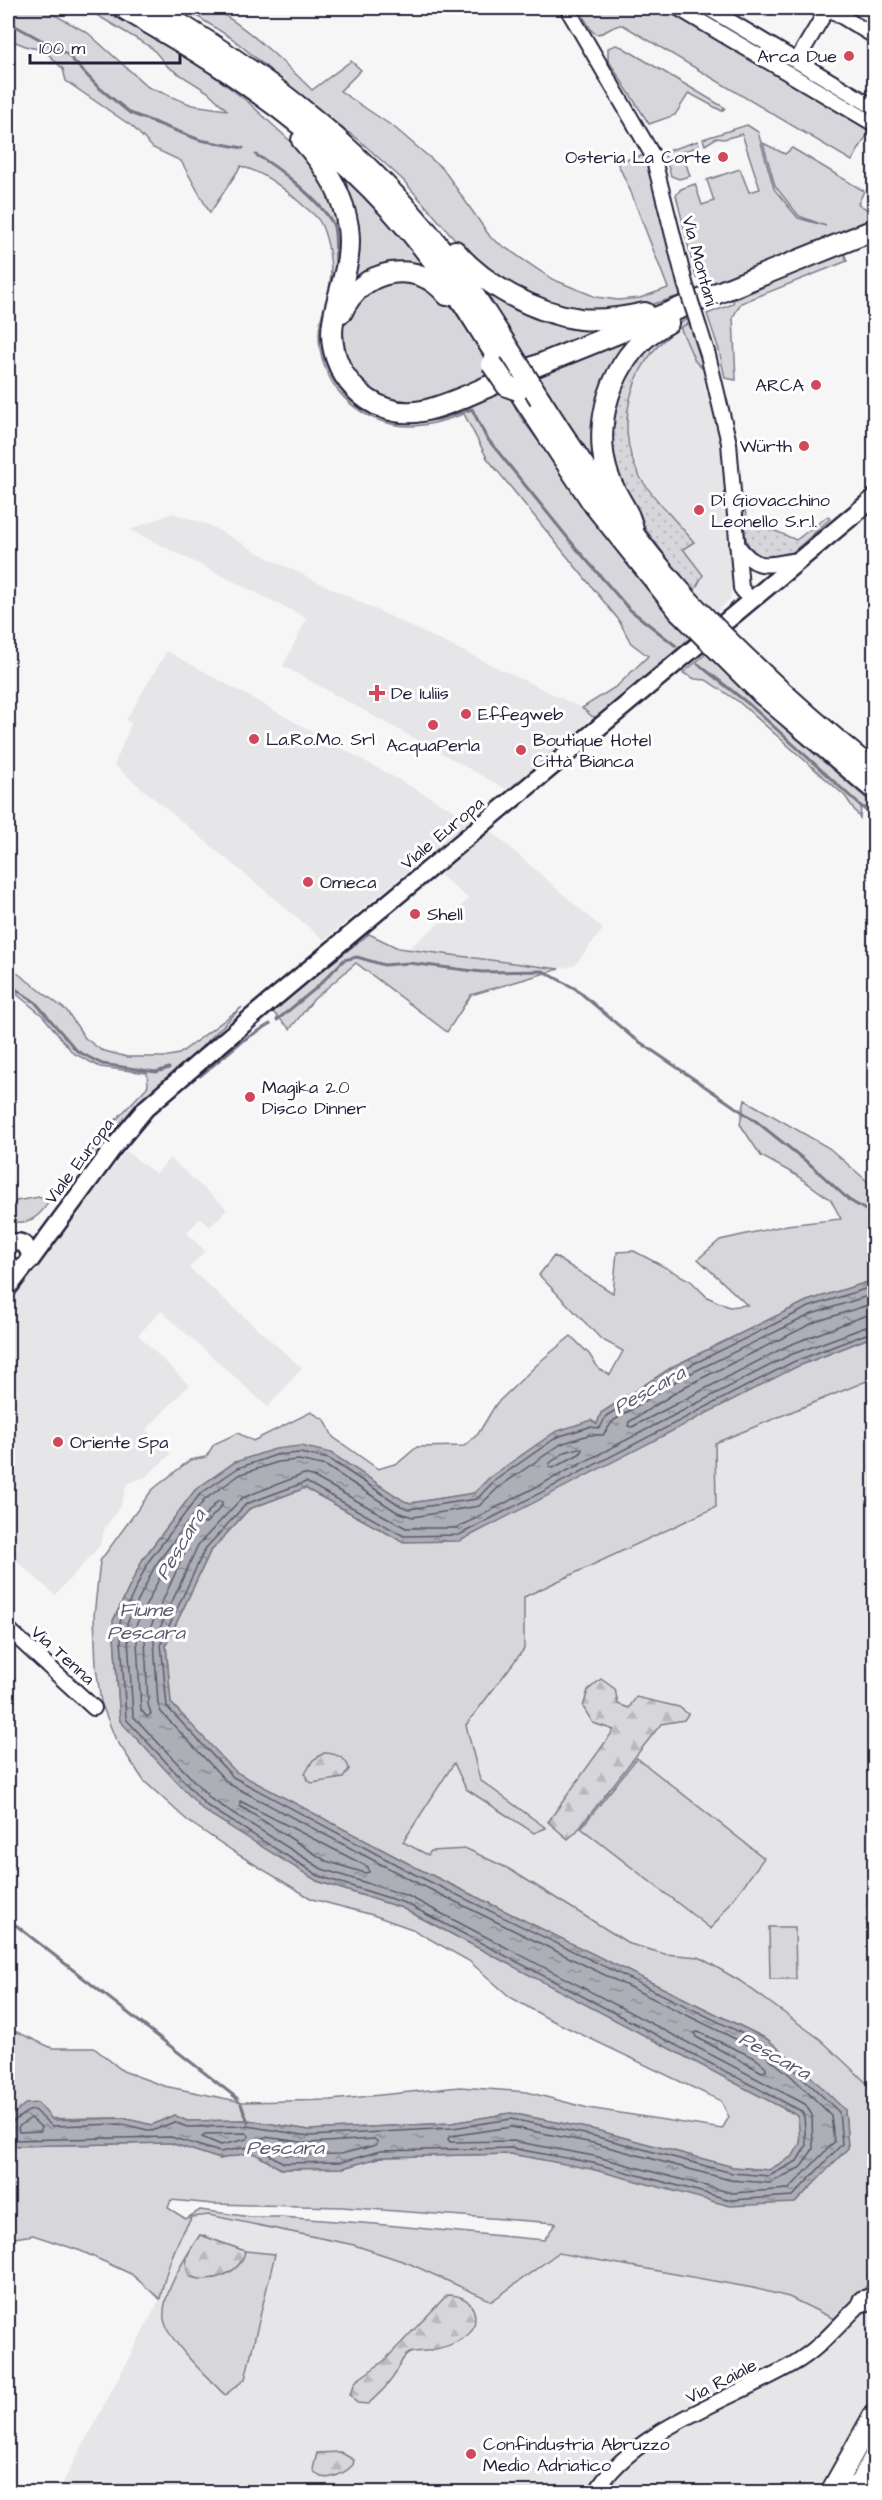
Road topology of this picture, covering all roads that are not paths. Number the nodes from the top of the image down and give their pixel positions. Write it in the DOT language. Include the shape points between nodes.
graph roads {
  1 [pos="123,8"];
  2 [pos="153,8"];
  3 [pos="567,8"];
  4 [pos="678,8"];
  5 [pos="708,8"];
  6 [pos="828,8"];
  7 [pos="874,36"];
  8 [pos="797,60"];
  9 [pos="255,91"];
  10 [pos="874,107"];
  11 [pos="874,124"];
  12 [pos="409,210"];
  13 [pos="874,230"];
  14 [pos="703,299"];
  15 [pos="680,309"];
  16 [pos="333,340"];
  17 [pos="500,365"];
  18 [pos="531,368"];
  19 [pos="528,398"];
  20 [pos="874,498"];
  21 [pos="634,535"];
  22 [pos="737,544"];
  23 [pos="801,560"];
  24 [pos="751,601"];
  25 [pos="684,606"];
  26 [pos="874,771"];
  27 [pos="874,789"];
  28 [pos="58,1222"];
  29 [pos="10,1245"];
  30 [pos="27,1263"];
  31 [pos="8,1265"];
  32 [pos="8,1286"];
  33 [pos="8,1629"];
  34 [pos="94,1708"];
  35 [pos="874,2284"];
  36 [pos="871,2297"];
  37 [pos="874,2415"];
  38 [pos="874,2442"];
  39 [pos="874,2458"];
  40 [pos="596,2493"];
  41 [pos="831,2493"];
  42 [pos="847,2493"];
  1 -- 9 [label="highway"];
  2 -- 12 [label="highway" via="241,62 299,105 360,159"];
  3 -- 22 [label="street, Via Montani, bridge" via="653,156 727,435"];
  4 -- 11 [label="street"];
  5 -- 8 [label="street"];
  6 -- 7 [label="street"];
  6 -- 8 [label="street"];
  8 -- 10 [label="street"];
  9 -- 16 [label="highway" via="266,110 322,164 343,204 349,249"];
  9 -- 17 [label="highway" via="323,145 397,218 457,294"];
  12 -- 15 [label="highway" via="428,218 462,260 483,276 552,312 608,320"];
  12 -- 17 [label="highway" via="468,285"];
  13 -- 14 [label="highway"];
  14 -- 15 [label="highway"];
  14 -- 21 [label="highway" via="689,313 647,336 626,360 612,386 604,414 604,458 612,487 632,518"];
  15 -- 18 [label="highway"];
  16 -- 17 [label="highway" via="338,363 352,387 371,402 407,412 423,411"];
  16 -- 17 [label="highway" via="345,305 359,288 387,273 415,273 440,287"];
  17 -- 19 [label="highway, bridge"];
  19 -- 21 [label="highway"];
  19 -- 25 [label="highway" via="594,505"];
  20 -- 23 [label="main road, Viale Europa"];
  21 -- 25 [label="highway"];
  22 -- 23 [label="street" via="750,560 763,565"];
  22 -- 24 [label="street, Via Montani" via="741,588"];
  23 -- 24 [label="main road, Viale Europa"];
  24 -- 28 [label="main road, Viale Europa" via="146,1108"];
  25 -- 26 [label="highway, bridge"];
  25 -- 27 [label="highway, bridge" via="762,694"];
  28 -- 29 [label="main road, Viale Europa"];
  28 -- 30 [label="main road, Viale Europa"];
  29 -- 30 [label="main road" via="27,1246 31,1253"];
  30 -- 31 [label="main road" via="16,1269"];
  30 -- 32 [label="main road, Viale Europa"];
  31 -- 32 [label="main road"];
  33 -- 34 [label="street, Via Tenna"];
  35 -- 36 [label="street, Via Raiale"];
  36 -- 40 [label="street, Via Raiale" via="794,2364 636,2448 610,2470"];
  37 -- 41 [label="highway"];
  38 -- 42 [label="highway"];
  39 -- 42 [label="highway" via="860,2483"];
}
